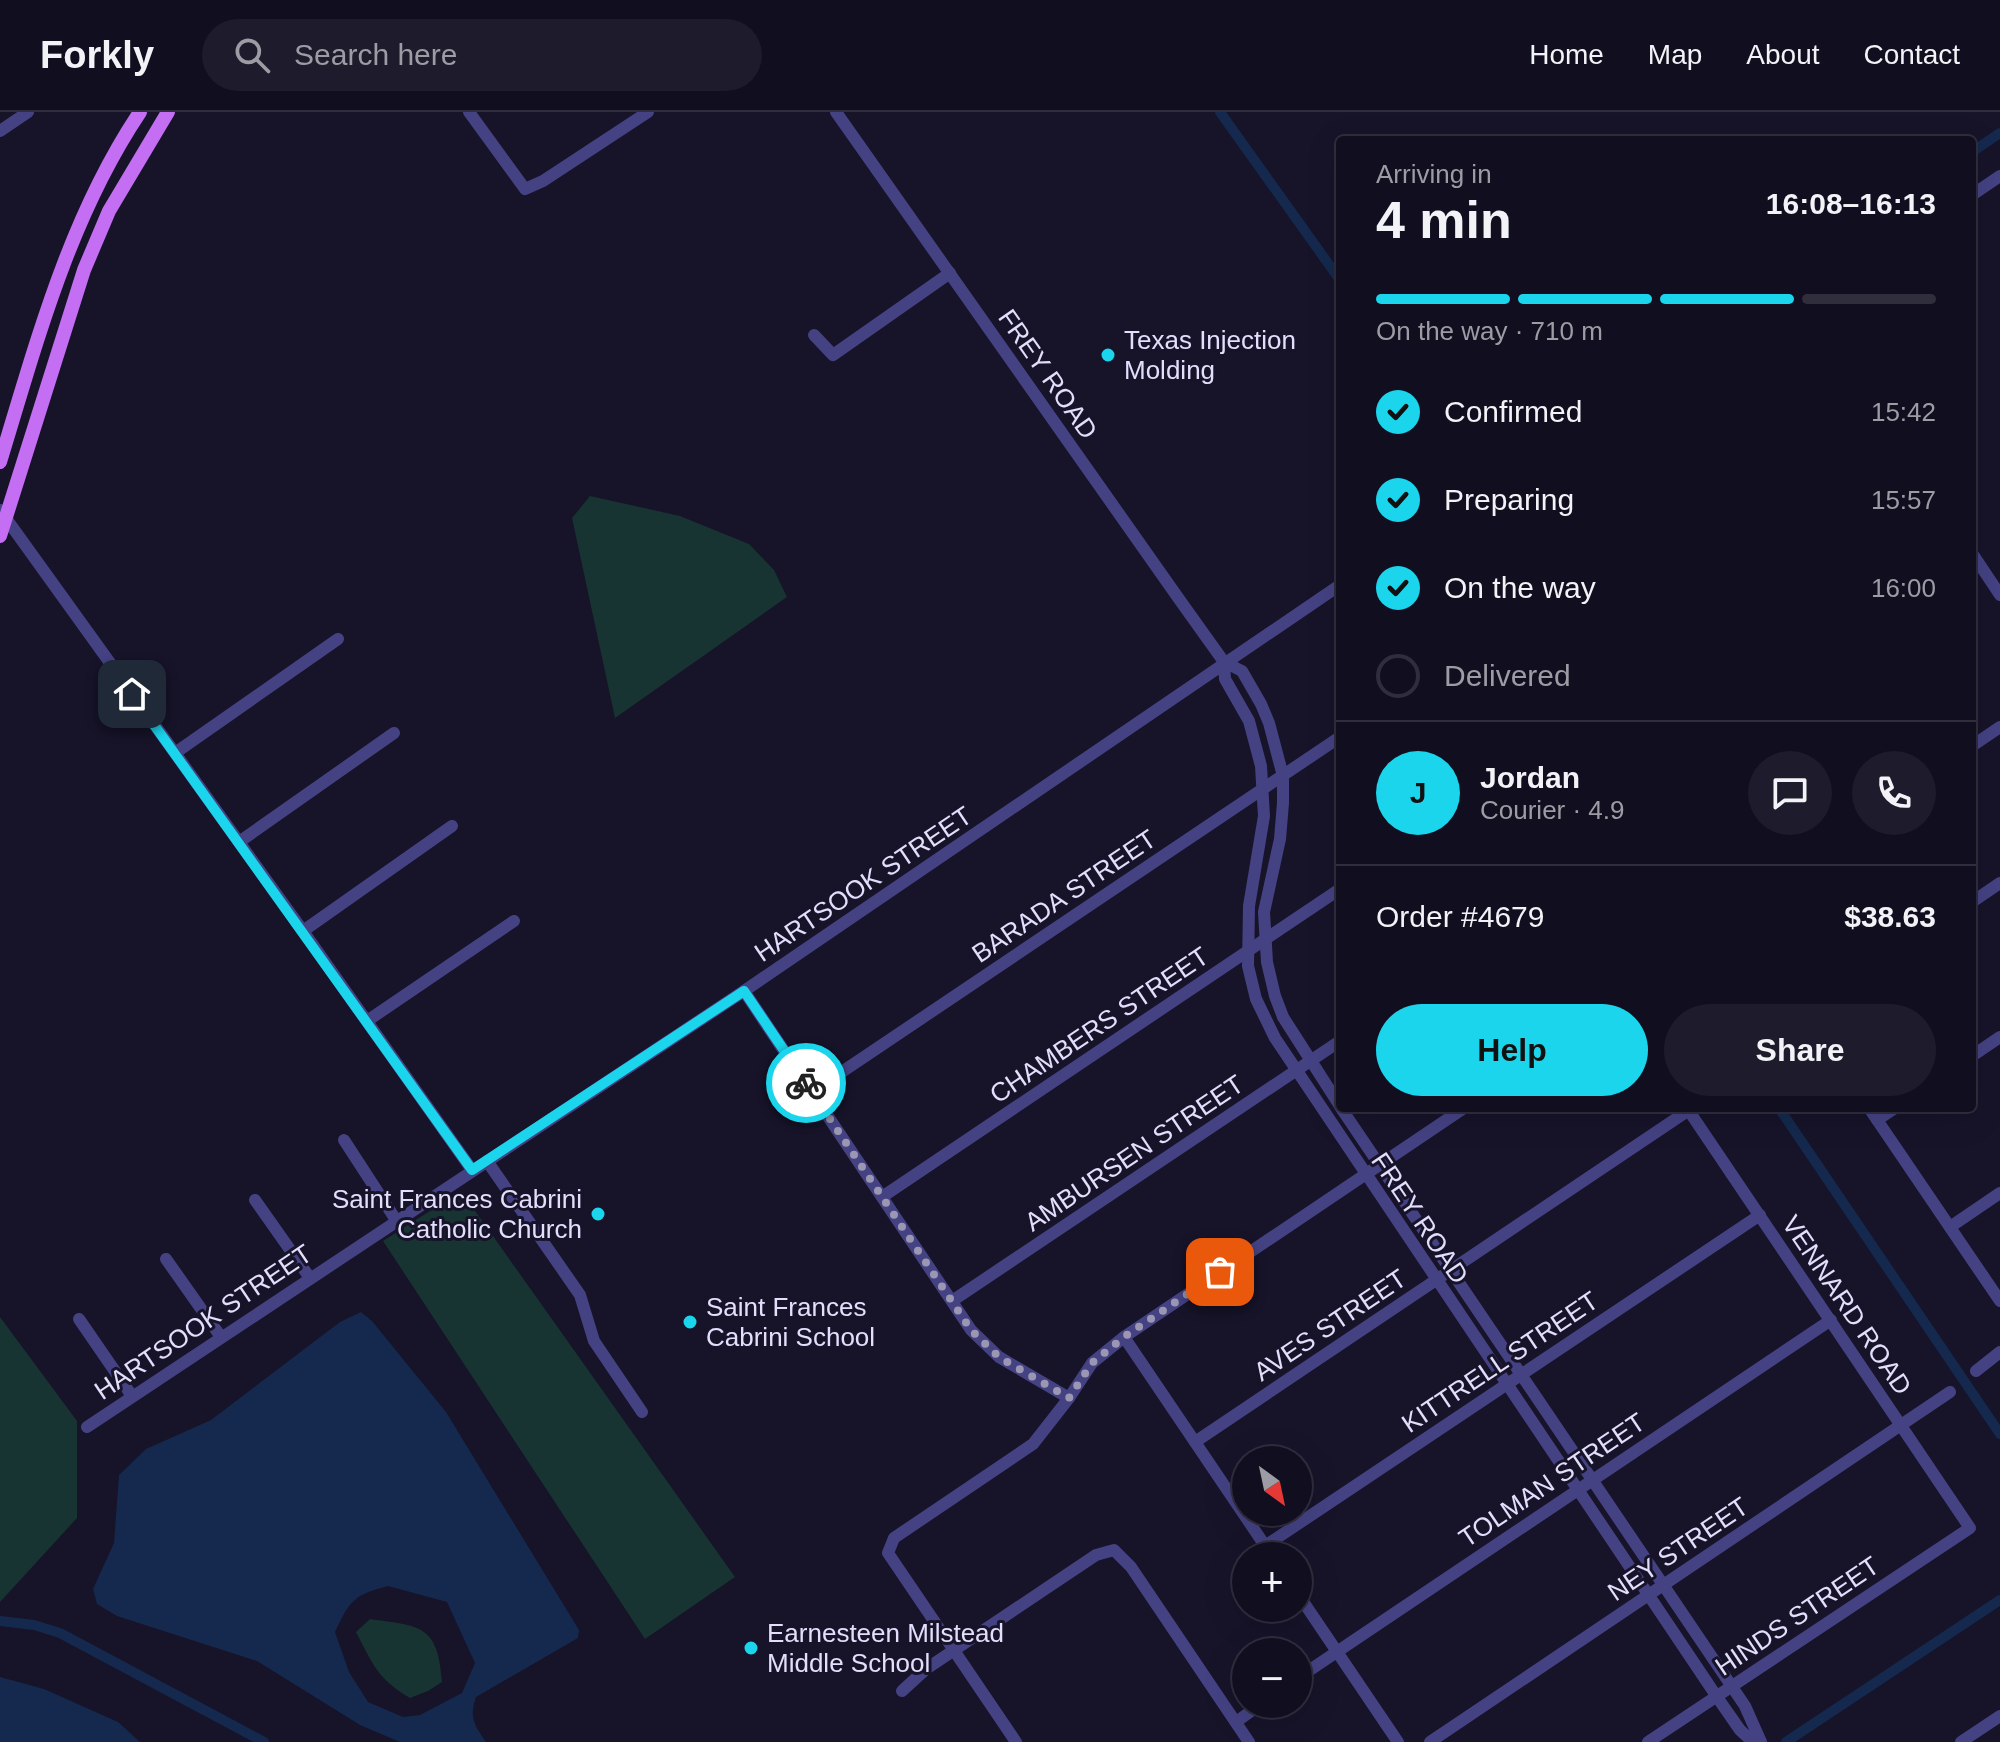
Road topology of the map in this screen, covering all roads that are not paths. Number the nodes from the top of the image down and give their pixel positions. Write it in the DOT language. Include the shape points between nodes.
graph roads {
  1 [pos="28,112"];
  2 [pos="140,112"];
  3 [pos="168,112"];
  4 [pos="469,112"];
  5 [pos="648,112"];
  6 [pos="836,112"];
  7 [pos="0,131"];
  8 [pos="116,153"];
  9 [pos="135,164"];
  10 [pos="2000,176"];
  11 [pos="1976,192"];
  12 [pos="950,273"];
  13 [pos="44,322"];
  14 [pos="65,329"];
  15 [pos="814,335"];
  16 [pos="0,462"];
  17 [pos="3,514"];
  18 [pos="0,536"];
  19 [pos="1976,559"];
  20 [pos="1336,588"];
  21 [pos="2000,595"];
  22 [pos="338,639"];
  23 [pos="1224,662"];
  24 [pos="2000,727"];
  25 [pos="394,733"];
  26 [pos="1336,740"];
  27 [pos="1976,743"];
  28 [pos="175,753"];
  29 [pos="1283,776"];
  30 [pos="1262,789"];
  31 [pos="452,826"];
  32 [pos="239,842"];
  33 [pos="2000,883"];
  34 [pos="1336,892"];
  35 [pos="1976,899"];
  36 [pos="514,921"];
  37 [pos="303,931"];
  38 [pos="1267,938"];
  39 [pos="1248,951"];
  40 [pos="744,991"];
  41 [pos="367,1021"];
  42 [pos="2000,1037"];
  43 [pos="1336,1044"];
  44 [pos="1976,1053"];
  45 [pos="1310,1061"];
  46 [pos="1295,1071"];
  47 [pos="812,1092"];
  48 [pos="1336,1101"];
  49 [pos="1343,1112"];
  50 [pos="1458,1112"];
  51 [pos="1684,1112"];
  52 [pos="1690,1112"];
  53 [pos="1872,1112"];
  54 [pos="1889,1112"];
  55 [pos="1877,1120"];
  56 [pos="344,1140"];
  57 [pos="487,1161"];
  58 [pos="1379,1165"];
  59 [pos="472,1170"];
  60 [pos="1365,1175"];
  61 [pos="2000,1193"];
  62 [pos="882,1197"];
  63 [pos="255,1200"];
  64 [pos="1760,1215"];
  65 [pos="396,1220"];
  66 [pos="1950,1227"];
  67 [pos="166,1259"];
  68 [pos="1450,1270"];
  69 [pos="310,1278"];
  70 [pos="1436,1280"];
  71 [pos="952,1301"];
  72 [pos="2000,1301"];
  73 [pos="79,1319"];
  74 [pos="1831,1320"];
  75 [pos="221,1337"];
  76 [pos="1124,1337"];
  77 [pos="2000,1352"];
  78 [pos="1976,1371"];
  79 [pos="1521,1375"];
  80 [pos="1506,1384"];
  81 [pos="1950,1392"];
  82 [pos="132,1396"];
  83 [pos="1069,1398"];
  84 [pos="642,1412"];
  85 [pos="1901,1425"];
  86 [pos="87,1427"];
  87 [pos="1195,1442"];
  88 [pos="1592,1480"];
  89 [pos="1577,1490"];
  90 [pos="1970,1528"];
  91 [pos="1263,1542"];
  92 [pos="1282,1542"];
  93 [pos="1663,1585"];
  94 [pos="1648,1595"];
  95 [pos="1312,1615"];
  96 [pos="954,1650"];
  97 [pos="1336,1651"];
  98 [pos="1312,1668"];
  99 [pos="1732,1686"];
  100 [pos="902,1691"];
  101 [pos="1717,1697"];
  102 [pos="2000,1716"];
  103 [pos="1242,1718"];
  104 [pos="1236,1722"];
  105 [pos="1016,1742"];
  106 [pos="1249,1742"];
  107 [pos="1398,1742"];
  108 [pos="1430,1742"];
  109 [pos="1648,1742"];
  110 [pos="1753,1742"];
  111 [pos="1761,1742"];
  112 [pos="1961,1742"];
  1 -- 7 [label="street"];
  2 -- 8 [label="main road"];
  3 -- 9 [label="main road"];
  4 -- 5 [label="street" via="525,189"];
  6 -- 12 [label="street, FREY ROAD"];
  8 -- 9 [label="main road"];
  8 -- 13 [label="main road" via="63,262"];
  9 -- 14 [label="main road" via="109,211"];
  10 -- 11 [label="street"];
  12 -- 15 [label="street" via="833,355"];
  12 -- 23 [label="street, FREY ROAD"];
  13 -- 14 [label="main road"];
  13 -- 16 [label="main road"];
  14 -- 17 [label="main road"];
  17 -- 18 [label="main road"];
  17 -- 28 [label="street"];
  19 -- 21 [label="street"];
  20 -- 23 [label="street, HARTSOOK STREET"];
  22 -- 28 [label="street"];
  23 -- 29 [label="street, FREY ROAD" via="1242,671 1261,704"];
  23 -- 30 [label="street, FREY ROAD" via="1225,679 1256,740"];
  23 -- 40 [label="street, HARTSOOK STREET"];
  24 -- 27 [label="street"];
  25 -- 32 [label="street"];
  26 -- 29 [label="street, BARADA STREET"];
  28 -- 32 [label="street"];
  29 -- 30 [label="street, BARADA STREET"];
  29 -- 38 [label="street, FREY ROAD" via="1280,839 1264,912"];
  30 -- 39 [label="street, FREY ROAD" via="1264,816 1249,906"];
  30 -- 47 [label="street, BARADA STREET"];
  31 -- 37 [label="street"];
  32 -- 37 [label="street"];
  33 -- 35 [label="street"];
  34 -- 38 [label="street, CHAMBERS STREET"];
  36 -- 41 [label="street"];
  37 -- 41 [label="street"];
  38 -- 39 [label="street, CHAMBERS STREET"];
  38 -- 45 [label="street, FREY ROAD" via="1275,996"];
  39 -- 46 [label="street, FREY ROAD" via="1256,999"];
  39 -- 62 [label="street, CHAMBERS STREET"];
  40 -- 47 [label="street"];
  40 -- 57 [label="street, HARTSOOK STREET"];
  41 -- 59 [label="street"];
  42 -- 44 [label="street"];
  43 -- 45 [label="street, AMBURSEN STREET"];
  45 -- 46 [label="street, AMBURSEN STREET"];
  45 -- 48 [label="street, FREY ROAD"];
  46 -- 60 [label="street, FREY ROAD"];
  46 -- 71 [label="street, AMBURSEN STREET"];
  47 -- 62 [label="street"];
  49 -- 58 [label="street, FREY ROAD"];
  50 -- 58 [label="street"];
  51 -- 68 [label="street, AVES STREET"];
  52 -- 64 [label="street, VENNARD ROAD"];
  53 -- 55 [label="street"];
  54 -- 55 [label="street"];
  55 -- 66 [label="street"];
  56 -- 65 [label="street"];
  57 -- 59 [label="street, HARTSOOK STREET"];
  57 -- 84 [label="street" via="580,1295 594,1341"];
  58 -- 60 [label="street"];
  58 -- 68 [label="street, FREY ROAD"];
  59 -- 65 [label="street, HARTSOOK STREET"];
  60 -- 70 [label="street, FREY ROAD"];
  60 -- 76 [label="street"];
  61 -- 66 [label="street"];
  62 -- 71 [label="street"];
  63 -- 69 [label="street"];
  64 -- 74 [label="street, VENNARD ROAD"];
  64 -- 79 [label="street, KITTRELL STREET"];
  65 -- 69 [label="street, HARTSOOK STREET"];
  66 -- 72 [label="street"];
  67 -- 75 [label="street"];
  68 -- 70 [label="street, AVES STREET"];
  68 -- 79 [label="street, FREY ROAD"];
  69 -- 75 [label="street, HARTSOOK STREET"];
  70 -- 80 [label="street, FREY ROAD"];
  70 -- 87 [label="street, AVES STREET"];
  71 -- 83 [label="street" via="971,1330 999,1357"];
  73 -- 82 [label="street"];
  74 -- 85 [label="street, VENNARD ROAD"];
  74 -- 88 [label="street, TOLMAN STREET"];
  75 -- 82 [label="street, HARTSOOK STREET"];
  76 -- 83 [label="street" via="1092,1363"];
  76 -- 87 [label="street"];
  77 -- 78 [label="street"];
  79 -- 80 [label="street, KITTRELL STREET"];
  79 -- 88 [label="street, FREY ROAD"];
  80 -- 89 [label="street, FREY ROAD"];
  80 -- 92 [label="street, KITTRELL STREET"];
  81 -- 85 [label="street, NEY STREET"];
  82 -- 86 [label="street, HARTSOOK STREET"];
  83 -- 96 [label="street" via="1033,1444 894,1538 888,1553"];
  85 -- 90 [label="street, VENNARD ROAD"];
  85 -- 93 [label="street, NEY STREET"];
  87 -- 91 [label="street"];
  88 -- 89 [label="street, TOLMAN STREET"];
  88 -- 93 [label="street, FREY ROAD"];
  89 -- 94 [label="street, FREY ROAD"];
  89 -- 97 [label="street, TOLMAN STREET"];
  90 -- 99 [label="street, HINDS STREET"];
  93 -- 94 [label="street, NEY STREET"];
  93 -- 99 [label="street, FREY ROAD"];
  94 -- 101 [label="street, FREY ROAD"];
  94 -- 108 [label="street, NEY STREET"];
  95 -- 97 [label="street"];
  96 -- 100 [label="street"];
  96 -- 104 [label="street" via="1096,1555 1114,1550 1131,1567"];
  96 -- 105 [label="street"];
  97 -- 98 [label="street, TOLMAN STREET"];
  97 -- 107 [label="street"];
  99 -- 101 [label="street, HINDS STREET"];
  99 -- 111 [label="street, FREY ROAD"];
  101 -- 109 [label="street, HINDS STREET"];
  101 -- 110 [label="street, FREY ROAD"];
  102 -- 112 [label="street"];
  103 -- 104 [label="street"];
  104 -- 106 [label="street"];
}
